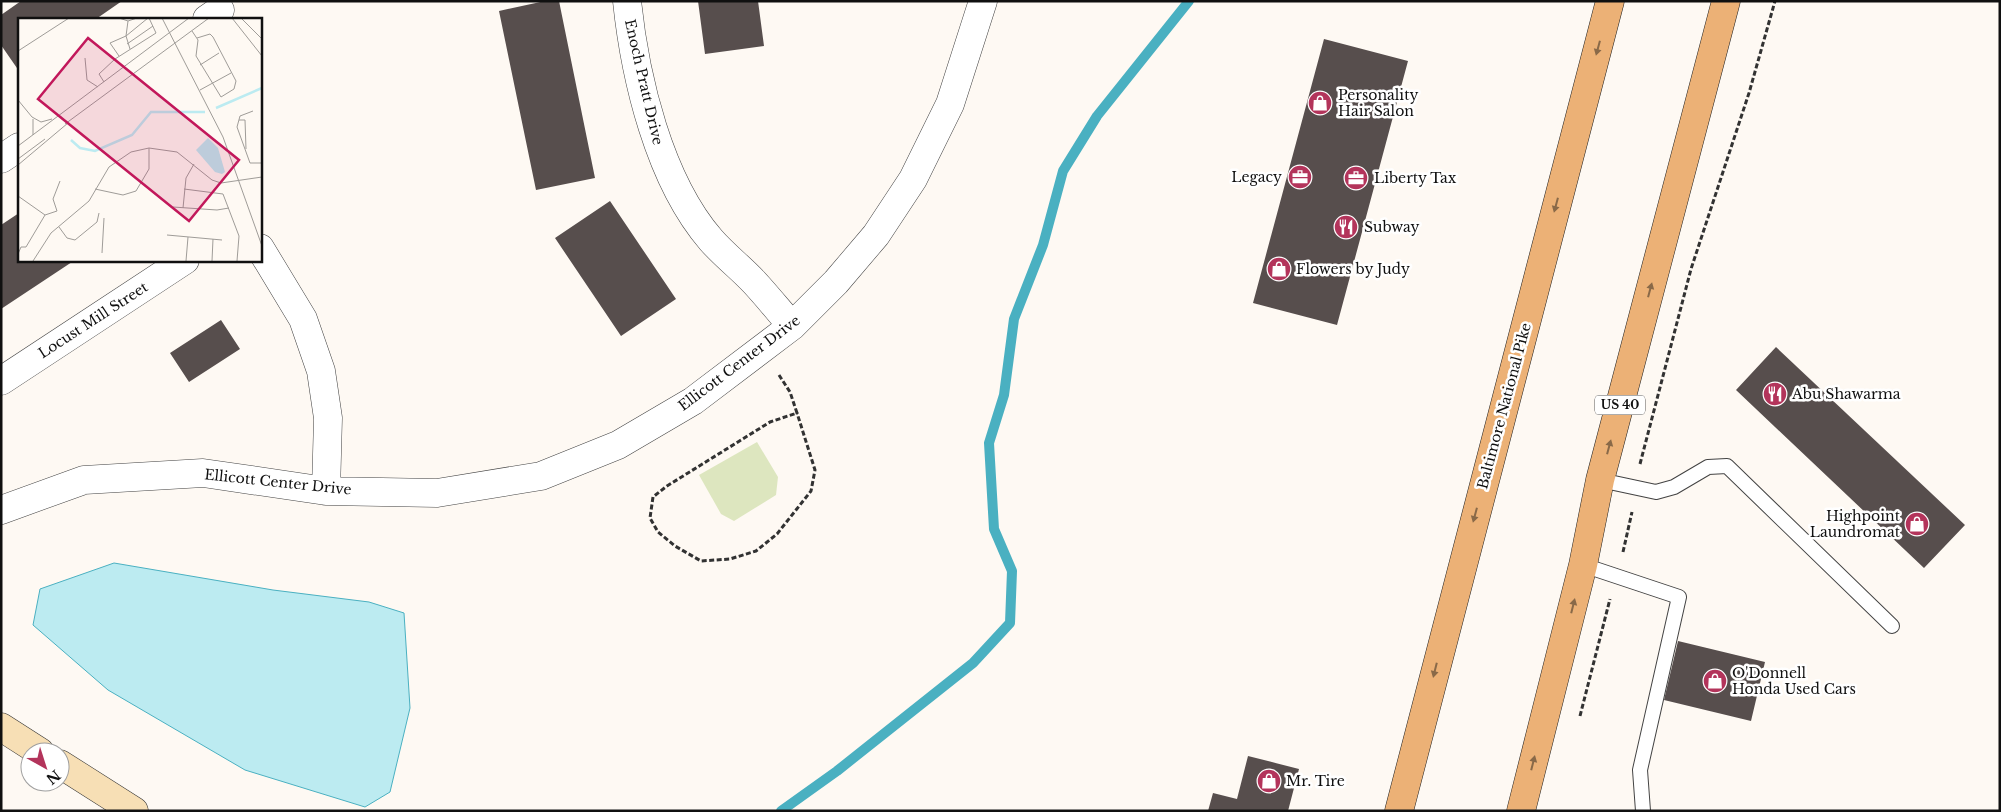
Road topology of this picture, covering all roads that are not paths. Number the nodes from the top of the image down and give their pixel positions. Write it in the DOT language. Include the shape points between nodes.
graph roads {
  1 [pos="627,1"];
  2 [pos="983,1"];
  3 [pos="1610,1"];
  4 [pos="1725,5"];
  5 [pos="18,148"];
  6 [pos="1,159"];
  7 [pos="261,250"];
  8 [pos="182,261"];
  9 [pos="792,326"];
  10 [pos="1,381"];
  11 [pos="1600,480"];
  12 [pos="326,491"];
  13 [pos="1,510"];
  14 [pos="1583,565"];
  15 [pos="1892,626"];
  16 [pos="1,727"];
  17 [pos="24,742"];
  18 [pos="70,770"];
  19 [pos="134,811"];
  20 [pos="1399,811"];
  21 [pos="1521,811"];
  22 [pos="1643,811"];
  1 -- 9 [label="street, Enoch Pratt Drive" via="644,92 662,156 675,187 710,239 754,282"];
  2 -- 9 [label="street, Ellicott Center Drive" via="950,104 913,179 876,235"];
  3 -- 20 [label="main road, Baltimore National Pike, one-way"];
  11 -- 4 [label="main road, US 40, one-way"];
  5 -- 6 [label="street"];
  7 -- 12 [label="street" via="303,319 320,371 328,418"];
  8 -- 10 [label="street, Locust Mill Street"];
  9 -- 12 [label="street, Ellicott Center Drive" via="693,401 618,446 541,476 437,494"];
  11 -- 14 [label="main road, US 40"];
  11 -- 15 [label="lane" via="1656,492 1674,487 1708,467 1728,466"];
  12 -- 13 [label="street, Ellicott Center Drive" via="203,473 84,480"];
  21 -- 14 [label="main road, US 40, one-way"];
  14 -- 22 [label="lane" via="1679,597 1640,770"];
  16 -- 17 [label="main road"];
  18 -- 19 [label="main road"];
}
